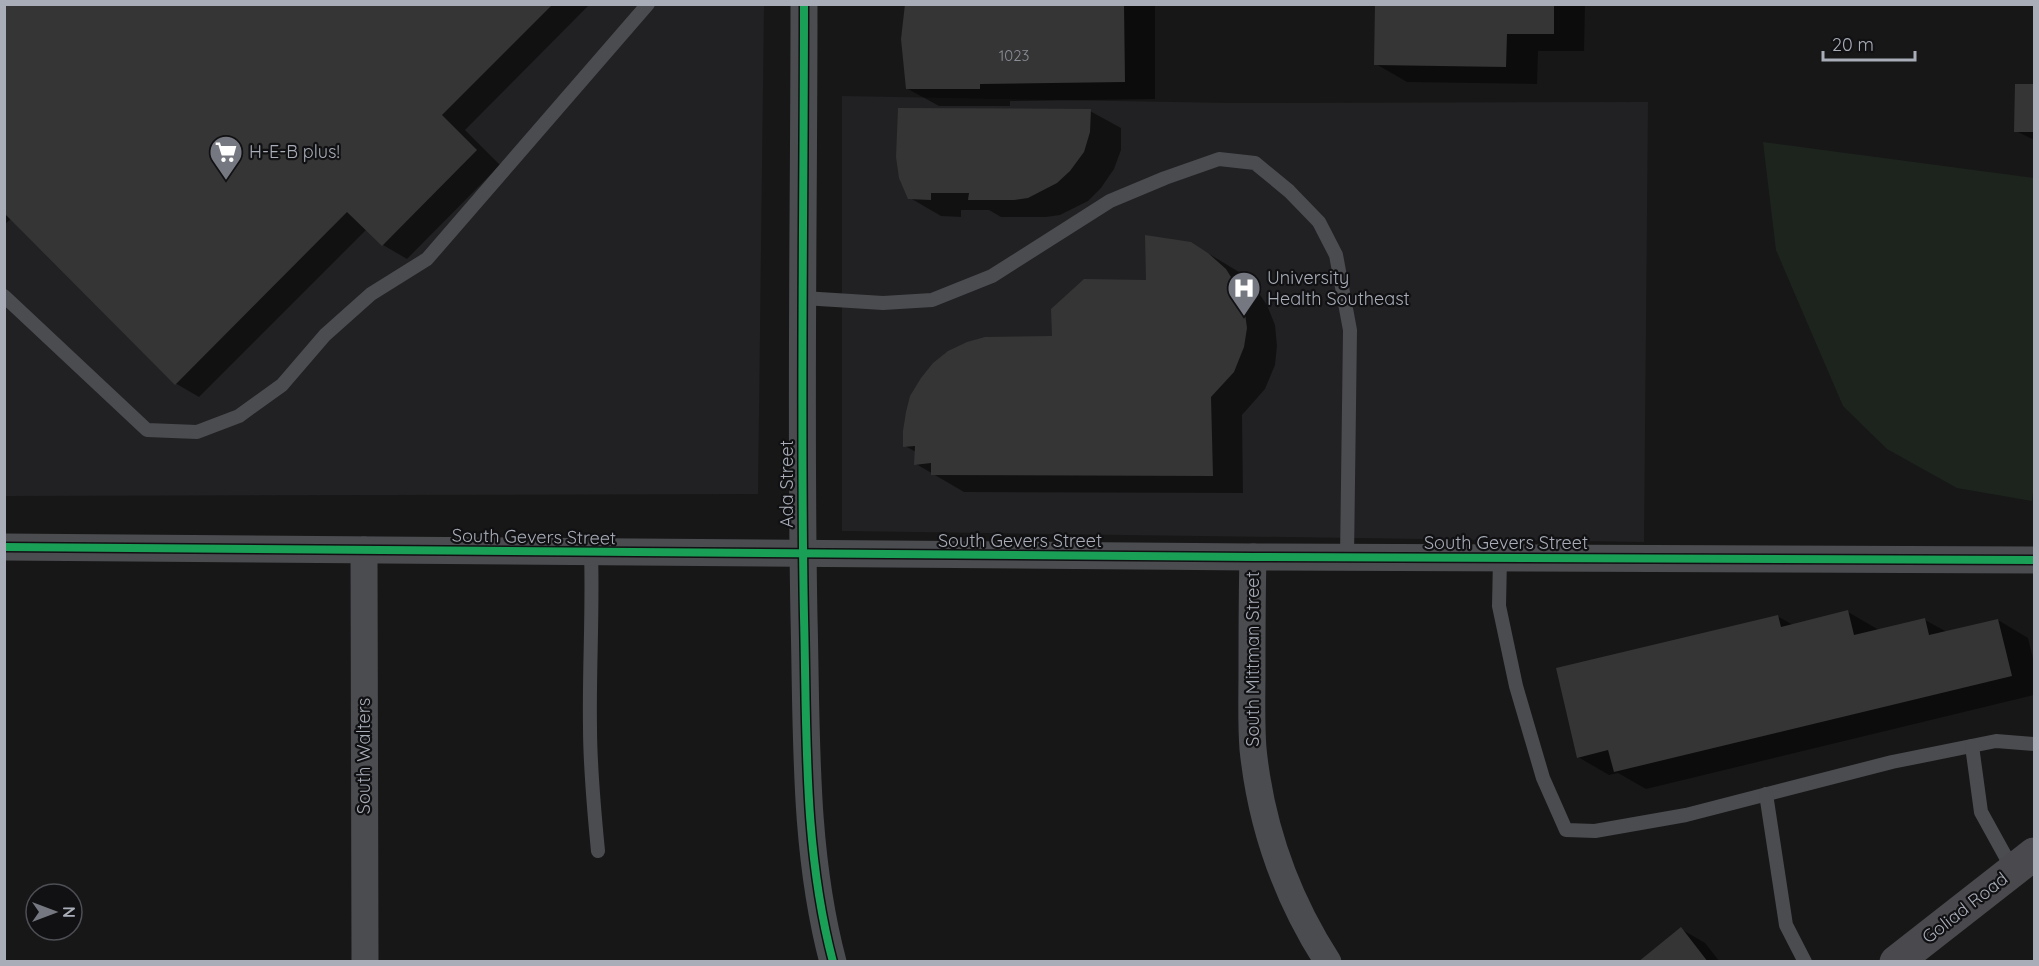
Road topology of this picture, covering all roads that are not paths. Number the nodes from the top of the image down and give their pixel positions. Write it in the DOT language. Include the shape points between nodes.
graph roads {
  1 [pos="648,4"];
  2 [pos="804,4"];
  3 [pos="4,296"];
  4 [pos="803,298"];
  5 [pos="4,547"];
  6 [pos="364,550"];
  7 [pos="591,552"];
  8 [pos="802,554"];
  9 [pos="1253,557"];
  10 [pos="1347,558"];
  11 [pos="1500,558"];
  12 [pos="2034,564"];
  13 [pos="2034,744"];
  14 [pos="1972,746"];
  15 [pos="1766,794"];
  16 [pos="598,851"];
  17 [pos="2024,862"];
  18 [pos="1900,960"];
  19 [pos="365,962"];
  20 [pos="833,962"];
  21 [pos="1328,962"];
  22 [pos="1805,962"];
  1 -- 3 [label="lane" via="427,259 371,294 325,335 282,385 239,416 196,432 147,430"];
  2 -- 4 [label="street, Ada Street"];
  4 -- 8 [label="street, Ada Street"];
  4 -- 10 [label="lane" via="883,303 932,300 992,276 1121,196 1219,159 1255,163 1289,190 1319,222 1336,255 1350,330"];
  5 -- 6 [label="street, South Gevers Street"];
  6 -- 7 [label="street, South Gevers Street"];
  6 -- 19 [label="street, South Walters"];
  7 -- 8 [label="street, South Gevers Street"];
  7 -- 16 [label="lane" via="590,727"];
  8 -- 9 [label="street, South Gevers Street"];
  8 -- 20 [label="street, Ada Street" via="808,812 815,880"];
  9 -- 10 [label="street, South Gevers Street"];
  9 -- 21 [label="street, South Mittman Street" via="1253,749 1263,811 1289,893"];
  10 -- 11 [label="street, South Gevers Street"];
  11 -- 12 [label="street, South Gevers Street"];
  11 -- 15 [label="lane" via="1499,606 1516,686 1543,778 1566,830 1595,831 1686,815"];
  13 -- 14 [label="lane" via="1996,741"];
  14 -- 15 [label="lane"];
  14 -- 17 [label="lane" via="1981,812"];
  15 -- 22 [label="lane" via="1786,925"];
  17 -- 18 [label="main road, Goliad Road"];
}
